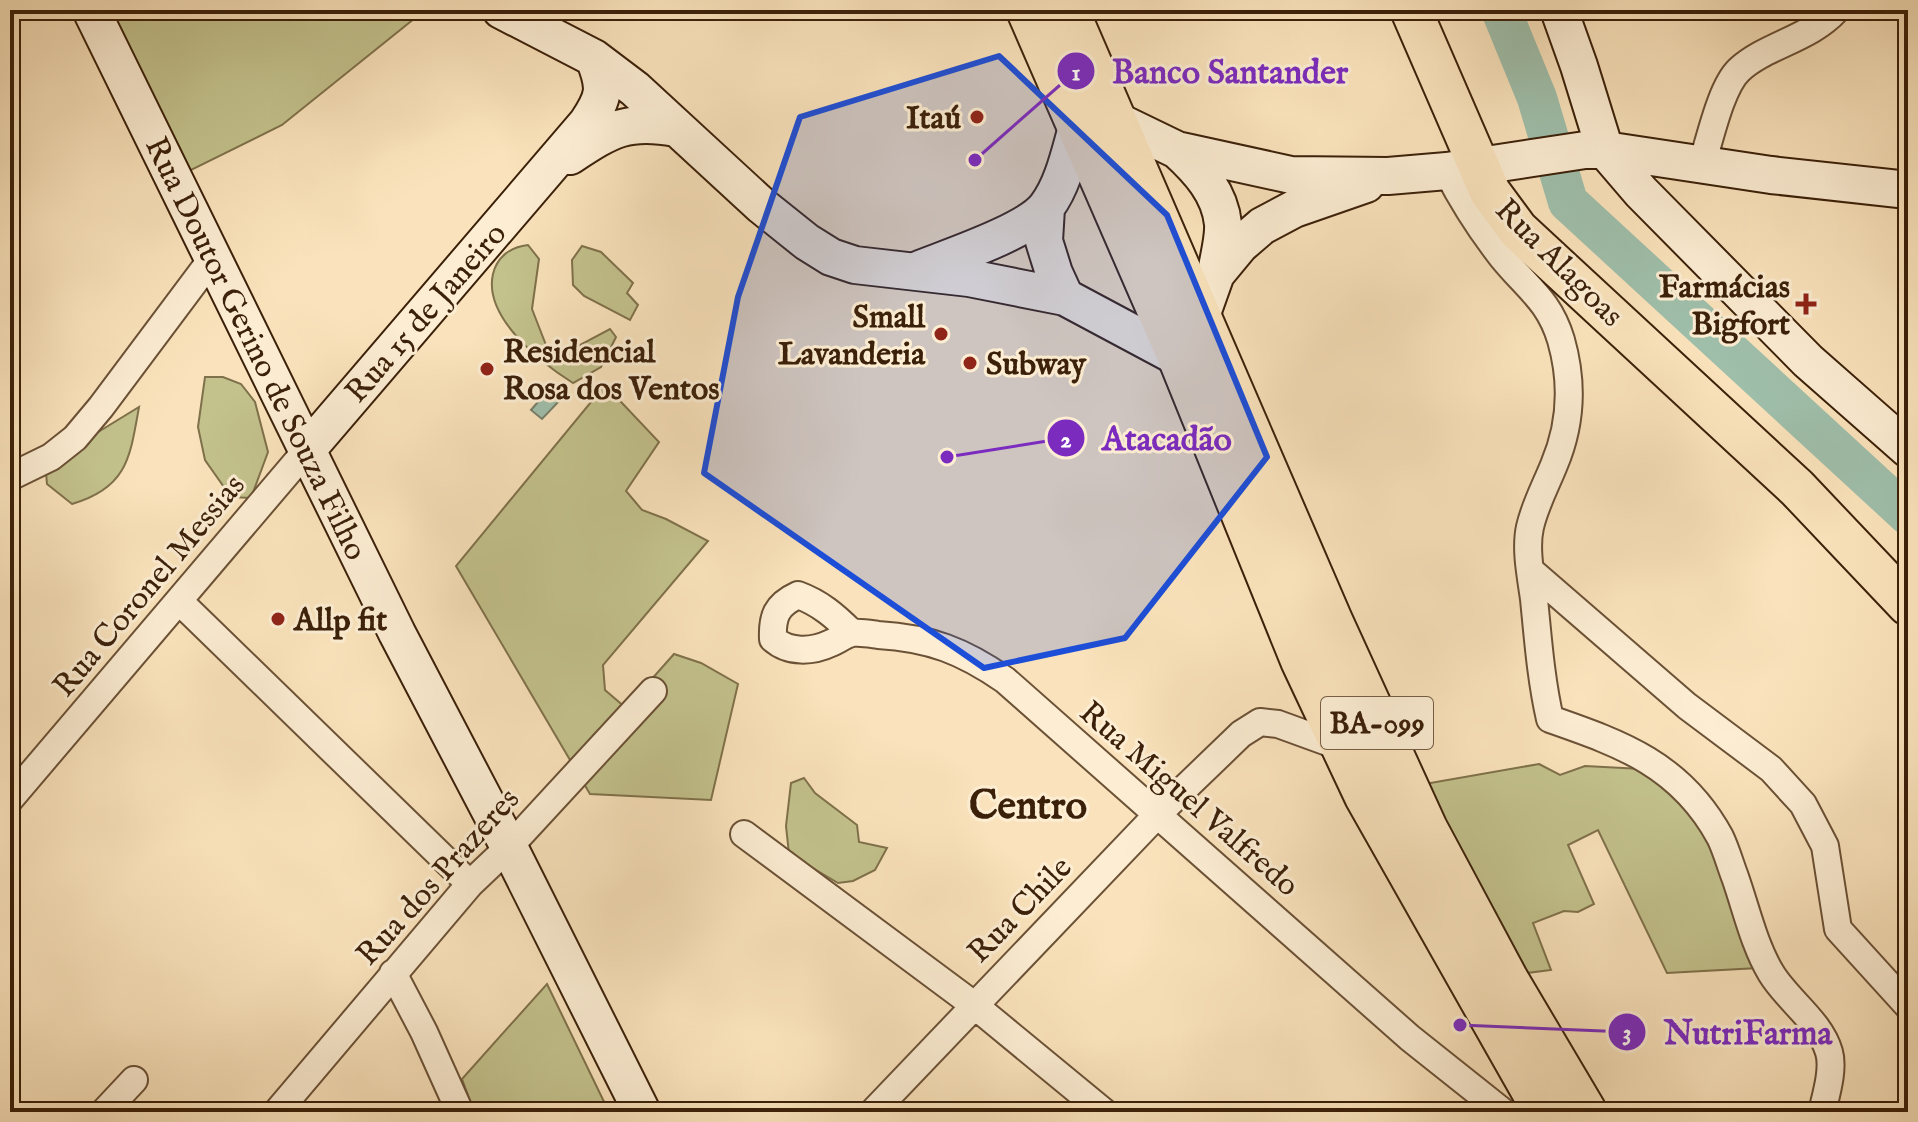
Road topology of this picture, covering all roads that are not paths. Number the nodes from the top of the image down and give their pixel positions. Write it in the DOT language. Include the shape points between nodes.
graph roads {
  1 [pos="91,10"];
  2 [pos="501,10"];
  3 [pos="1029,10"];
  4 [pos="1066,10"];
  5 [pos="1411,10"];
  6 [pos="1559,10"];
  7 [pos="1836,10"];
  8 [pos="594,58"];
  9 [pos="1096,122"];
  10 [pos="676,128"];
  11 [pos="1177,150"];
  12 [pos="1595,150"];
  13 [pos="1702,164"];
  14 [pos="1478,165"];
  15 [pos="544,173"];
  16 [pos="1388,176"];
  17 [pos="1908,190"];
  18 [pos="1046,208"];
  19 [pos="214,256"];
  20 [pos="915,271"];
  21 [pos="1216,274"];
  22 [pos="1065,297"];
  23 [pos="1200,319"];
  24 [pos="1181,359"];
  25 [pos="1908,449"];
  26 [pos="306,451"];
  27 [pos="10,477"];
  28 [pos="1530,570"];
  29 [pos="179,601"];
  30 [pos="1908,605"];
  31 [pos="852,633"];
  32 [pos="653,691"];
  33 [pos="1344,748"];
  34 [pos="10,799"];
  35 [pos="1157,815"];
  36 [pos="744,834"];
  37 [pos="509,847"];
  38 [pos="470,884"];
  39 [pos="393,973"];
  40 [pos="974,1005"];
  41 [pos="1908,1006"];
  42 [pos="134,1080"];
  43 [pos="104,1112"];
  44 [pos="277,1112"];
  45 [pos="460,1112"];
  46 [pos="642,1112"];
  47 [pos="873,1112"];
  48 [pos="1104,1112"];
  49 [pos="1503,1112"];
  50 [pos="1546,1112"];
  51 [pos="1584,1112"];
  52 [pos="1822,1112"];
  1 -- 19 [label="main road, Rua Doutor Gerino de Souza Filho"];
  2 -- 8 [label="main road"];
  3 -- 9 [label="highway, BA-099"];
  4 -- 9 [label="highway, BA-099"];
  5 -- 14 [label="main road, Rua Alagoas"];
  6 -- 12 [label="main road" via="1579,66"];
  7 -- 13 [label="street" via="1737,72"];
  8 -- 10 [label="main road"];
  8 -- 15 [label="main road, Rua 15 de Janeiro" via="603,82 597,108"];
  9 -- 11 [label="main road"];
  9 -- 18 [label="main road"];
  9 -- 23 [label="highway, BA-099"];
  9 -- 24 [label="highway, BA-099"];
  10 -- 15 [label="main road, Rua 15 de Janeiro" via="627,125"];
  10 -- 20 [label="main road" via="762,206 831,257"];
  11 -- 16 [label="main road" via="1291,175"];
  11 -- 21 [label="main road" via="1214,193 1223,225"];
  12 -- 13 [label="main road"];
  12 -- 14 [label="main road"];
  12 -- 25 [label="main road" via="1808,361"];
  13 -- 17 [label="main road"];
  14 -- 16 [label="main road"];
  14 -- 28 [label="street" via="1462,201 1500,255 1545,303 1566,361 1567,423 1529,530"];
  14 -- 30 [label="main road, Rua Alagoas" via="1518,230 1797,488"];
  15 -- 26 [label="main road, Rua 15 de Janeiro"];
  16 -- 21 [label="main road" via="1262,226"];
  18 -- 20 [label="main road" via="975,248"];
  18 -- 22 [label="main road" via="1044,241"];
  19 -- 26 [label="main road, Rua Doutor Gerino de Souza Filho"];
  19 -- 27 [label="street" via="75,438"];
  20 -- 22 [label="main road"];
  21 -- 23 [label="main road"];
  22 -- 24 [label="main road"];
  23 -- 51 [label="highway, BA-099" via="1425,829"];
  24 -- 33 [label="highway, BA-099"];
  26 -- 29 [label="street, Rua Coronel Messias"];
  26 -- 37 [label="main road, Rua Doutor Gerino de Souza Filho"];
  28 -- 41 [label="street" via="1687,706 1771,769 1803,804 1825,846 1838,929"];
  28 -- 52 [label="street" via="1550,719 1642,756 1683,787 1703,811 1721,839 1771,973 1829,1053"];
  29 -- 34 [label="street, Rua Coronel Messias"];
  29 -- 38 [label="street"];
  31 -- 31 [label="street, Rua Miguel Valfredo" via="828,645 794,649 773,639 773,621 777,608 798,595 834,615"];
  31 -- 35 [label="street, Rua Miguel Valfredo" via="934,642 974,658"];
  32 -- 37 [label="street, Rua dos Prazeres"];
  33 -- 35 [label="street, Rua Chile" via="1260,722"];
  33 -- 50 [label="highway, BA-099"];
  35 -- 40 [label="street, Rua Chile"];
  35 -- 49 [label="street, Rua Miguel Valfredo" via="1410,1038"];
  36 -- 40 [label="street"];
  37 -- 38 [label="street, Rua dos Prazeres"];
  37 -- 46 [label="main road, Rua Doutor Gerino de Souza Filho"];
  38 -- 39 [label="street, Rua dos Prazeres"];
  39 -- 44 [label="street, Rua dos Prazeres"];
  39 -- 45 [label="street"];
  40 -- 47 [label="street, Rua Chile"];
  40 -- 48 [label="street"];
  42 -- 43 [label="street"];
}
